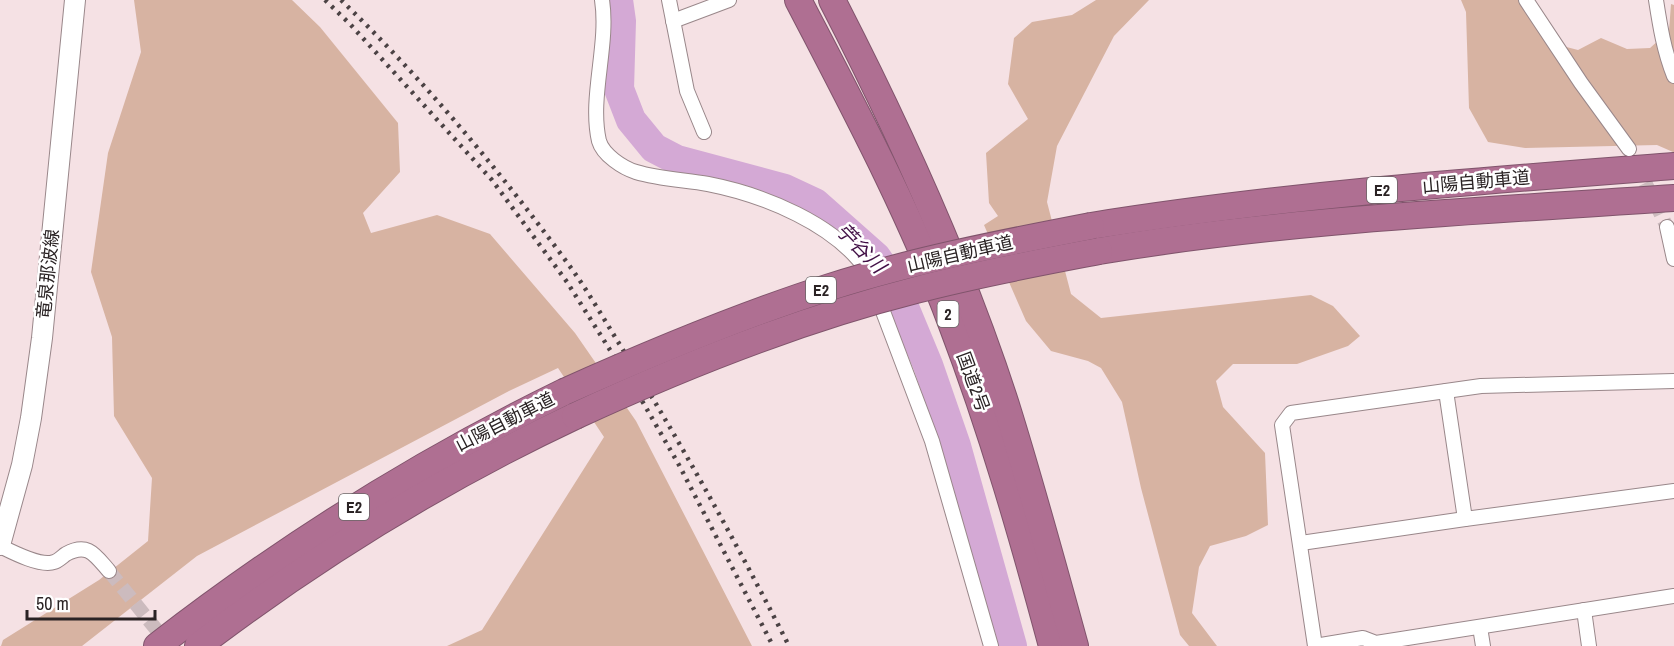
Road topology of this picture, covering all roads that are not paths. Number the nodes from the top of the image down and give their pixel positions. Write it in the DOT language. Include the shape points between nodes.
graph roads {
  1 [pos="75,0"];
  2 [pos="602,0"];
  3 [pos="669,0"];
  4 [pos="729,0"];
  5 [pos="798,0"];
  6 [pos="832,0"];
  7 [pos="1527,0"];
  8 [pos="1656,0"];
  9 [pos="673,21"];
  10 [pos="1674,76"];
  11 [pos="704,132"];
  12 [pos="1629,149"];
  13 [pos="1674,166"];
  14 [pos="1674,198"];
  15 [pos="1667,227"];
  16 [pos="1674,259"];
  17 [pos="1674,381"];
  18 [pos="1446,391"];
  19 [pos="1674,491"];
  20 [pos="1465,519"];
  21 [pos="1300,543"];
  22 [pos="0,546"];
  23 [pos="109,571"];
  24 [pos="1674,596"];
  25 [pos="1584,610"];
  26 [pos="1480,627"];
  27 [pos="1376,644"];
  28 [pos="157,646"];
  29 [pos="198,646"];
  30 [pos="991,646"];
  31 [pos="1053,646"];
  32 [pos="1075,646"];
  33 [pos="1315,646"];
  34 [pos="1483,646"];
  35 [pos="1589,646"];
  1 -- 22 [label="main road, 竜泉那波線" via="32,418"];
  2 -- 30 [label="street" via="597,117 600,143 614,161 636,172 747,194 790,211 843,242 868,272 932,441"];
  3 -- 9 [label="street"];
  4 -- 9 [label="street"];
  5 -- 31 [label="highway, 国道2号 / 2" via="864,126 952,323 986,420"];
  6 -- 32 [label="highway, 国道2号 / 2" via="885,103 975,317 1005,404"];
  7 -- 12 [label="street"];
  8 -- 10 [label="street" via="1667,60"];
  9 -- 11 [label="street" via="687,91"];
  13 -- 28 [label="highway, 山陽自動車道 / E2, bridge" via="1358,192 1090,226 997,244 832,286 699,334 564,392 453,449 278,556"];
  14 -- 29 [label="highway, 山陽自動車道 / E2, bridge" via="1267,228 1156,241 961,279 837,313 701,360 463,471 290,578"];
  15 -- 16 [label="street"];
  17 -- 18 [label="street" via="1481,386"];
  18 -- 20 [label="street"];
  18 -- 21 [label="street" via="1291,413 1282,425"];
  19 -- 20 [label="street"];
  20 -- 21 [label="street"];
  21 -- 33 [label="street"];
  22 -- 23 [label="street" via="41,562 54,562 77,549 87,549"];
  24 -- 25 [label="street"];
  25 -- 26 [label="street"];
  25 -- 35 [label="street"];
  26 -- 27 [label="street"];
  26 -- 34 [label="street"];
  27 -- 33 [label="street" via="1363,638"];
}
